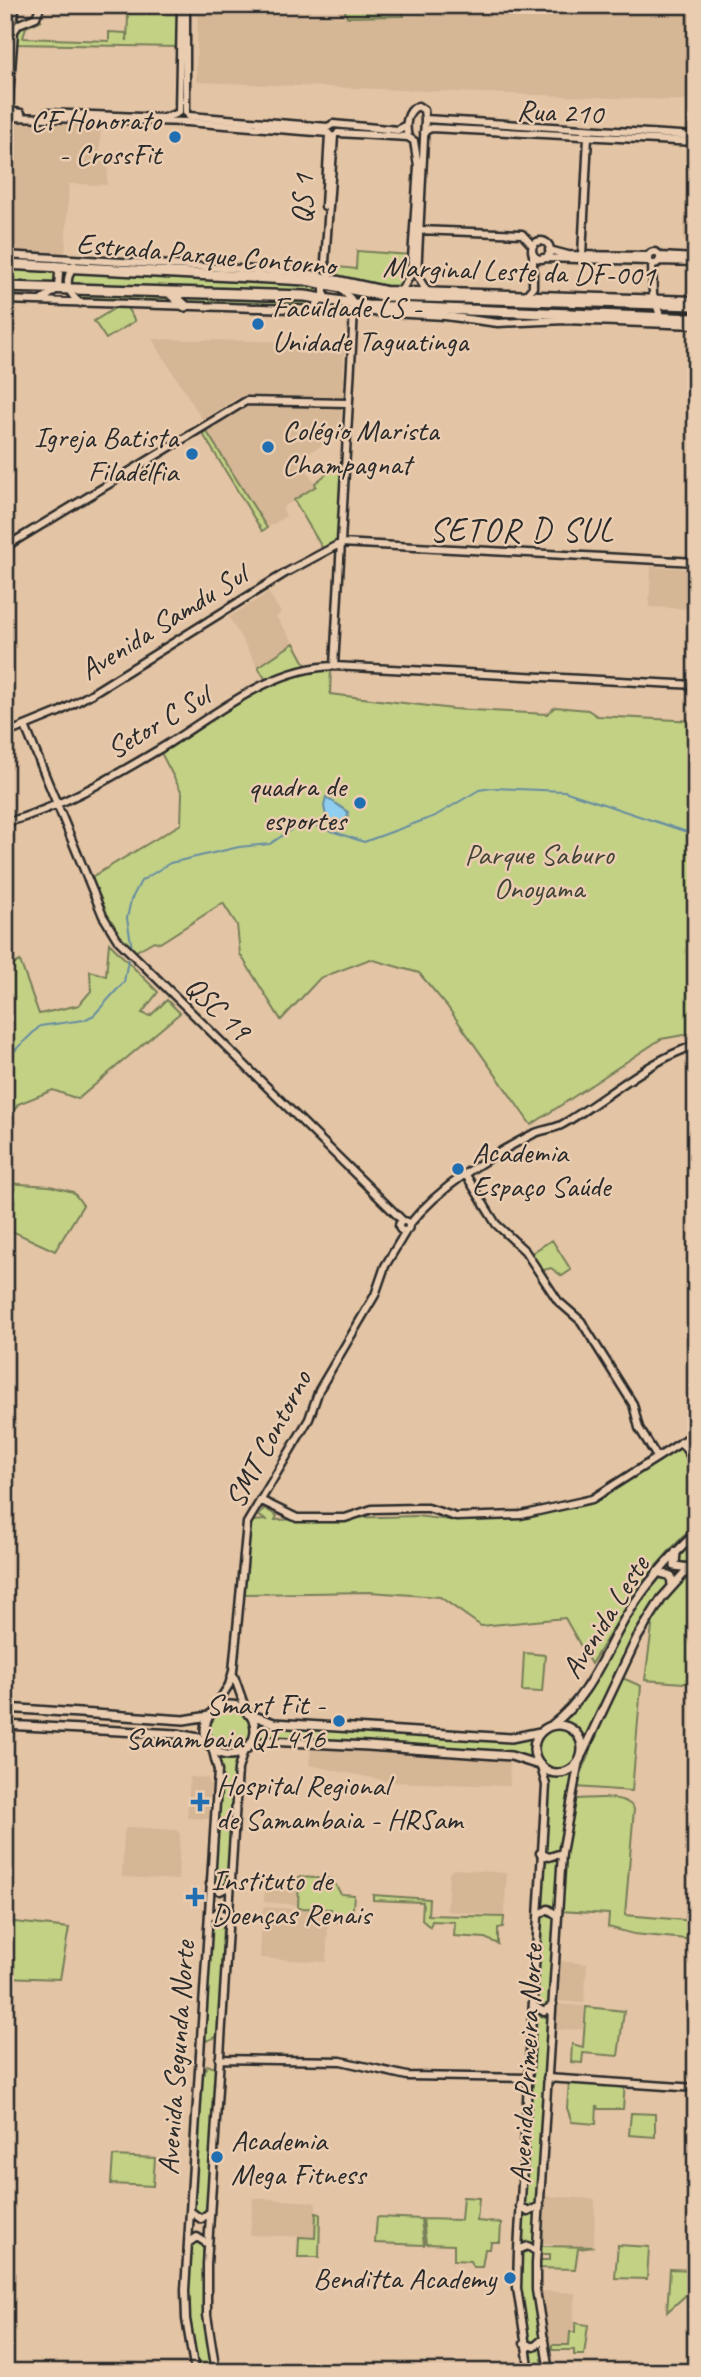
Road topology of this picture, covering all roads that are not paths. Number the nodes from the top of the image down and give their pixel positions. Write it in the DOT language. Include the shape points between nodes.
graph roads {
  1 [pos="41,5"];
  2 [pos="183,5"];
  3 [pos="14,9"];
  4 [pos="28,20"];
  5 [pos="10,42"];
  6 [pos="9,54"];
  7 [pos="5,69"];
  8 [pos="182,103"];
  9 [pos="7,114"];
  10 [pos="184,115"];
  11 [pos="163,117"];
  12 [pos="203,118"];
  13 [pos="425,119"];
  14 [pos="406,125"];
  15 [pos="333,132"];
  16 [pos="424,135"];
  17 [pos="588,136"];
  18 [pos="696,136"];
  19 [pos="411,139"];
  20 [pos="696,142"];
  21 [pos="5,205"];
  22 [pos="418,230"];
  23 [pos="533,250"];
  24 [pos="549,250"];
  25 [pos="6,255"];
  26 [pos="582,255"];
  27 [pos="415,257"];
  28 [pos="542,258"];
  29 [pos="654,260"];
  30 [pos="696,260"];
  31 [pos="50,261"];
  32 [pos="5,264"];
  33 [pos="23,264"];
  34 [pos="75,264"];
  35 [pos="322,267"];
  36 [pos="534,267"];
  37 [pos="233,272"];
  38 [pos="306,274"];
  39 [pos="329,282"];
  40 [pos="5,287"];
  41 [pos="533,287"];
  42 [pos="58,288"];
  43 [pos="68,288"];
  44 [pos="401,291"];
  45 [pos="169,292"];
  46 [pos="427,292"];
  47 [pos="528,293"];
  48 [pos="538,294"];
  49 [pos="550,296"];
  50 [pos="324,298"];
  51 [pos="652,299"];
  52 [pos="5,300"];
  53 [pos="40,301"];
  54 [pos="602,301"];
  55 [pos="675,302"];
  56 [pos="80,303"];
  57 [pos="562,303"];
  58 [pos="696,303"];
  59 [pos="185,306"];
  60 [pos="351,307"];
  61 [pos="435,309"];
  62 [pos="312,310"];
  63 [pos="516,314"];
  64 [pos="420,316"];
  65 [pos="696,318"];
  66 [pos="646,320"];
  67 [pos="661,321"];
  68 [pos="673,321"];
  69 [pos="525,324"];
  70 [pos="696,325"];
  71 [pos="348,403"];
  72 [pos="341,543"];
  73 [pos="5,547"];
  74 [pos="696,562"];
  75 [pos="334,666"];
  76 [pos="696,685"];
  77 [pos="25,726"];
  78 [pos="5,734"];
  79 [pos="57,804"];
  80 [pos="5,822"];
  81 [pos="696,1045"];
  82 [pos="466,1175"];
  83 [pos="404,1226"];
  84 [pos="696,1433"];
  85 [pos="681,1442"];
  86 [pos="657,1457"];
  87 [pos="696,1464"];
  88 [pos="260,1500"];
  89 [pos="696,1533"];
  90 [pos="676,1551"];
  91 [pos="696,1560"];
  92 [pos="689,1567"];
  93 [pos="657,1572"];
  94 [pos="672,1585"];
  95 [pos="233,1671"];
  96 [pos="5,1708"];
  97 [pos="248,1713"];
  98 [pos="210,1715"];
  99 [pos="5,1725"];
  100 [pos="552,1725"];
  101 [pos="540,1732"];
  102 [pos="211,1746"];
  103 [pos="246,1748"];
  104 [pos="581,1757"];
  105 [pos="540,1766"];
  106 [pos="540,1853"];
  107 [pos="562,1853"];
  108 [pos="210,1884"];
  109 [pos="230,1886"];
  110 [pos="209,1916"];
  111 [pos="558,1916"];
  112 [pos="538,1917"];
  113 [pos="229,1919"];
  114 [pos="553,2004"];
  115 [pos="533,2005"];
  116 [pos="219,2059"];
  117 [pos="528,2077"];
  118 [pos="547,2078"];
  119 [pos="696,2088"];
  120 [pos="520,2206"];
  121 [pos="540,2206"];
  122 [pos="190,2211"];
  123 [pos="209,2213"];
  124 [pos="188,2243"];
  125 [pos="208,2244"];
  126 [pos="518,2250"];
  127 [pos="537,2252"];
  128 [pos="544,2338"];
  129 [pos="524,2343"];
  130 [pos="195,2372"];
  131 [pos="216,2372"];
  132 [pos="530,2372"];
  133 [pos="549,2372"];
  1 -- 4 [label="main road" via="39,14"];
  2 -- 8 [label="main road"];
  3 -- 4 [label="main road"];
  3 -- 5 [label="main road"];
  4 -- 5 [label="main road" via="16,27"];
  5 -- 6 [label="main road"];
  6 -- 7 [label="main road"];
  6 -- 9 [label="main road"];
  8 -- 10 [label="main road"];
  8 -- 11 [label="main road"];
  8 -- 12 [label="main road"];
  9 -- 10 [label="main road" via="179,124"];
  9 -- 11 [label="main road"];
  9 -- 21 [label="main road"];
  10 -- 11 [label="main road"];
  10 -- 12 [label="main road"];
  10 -- 15 [label="main road"];
  12 -- 15 [label="main road"];
  13 -- 14 [label="main road, Rua 210" via="422,108 414,107"];
  13 -- 16 [label="main road"];
  13 -- 18 [label="main road, Rua 210"];
  14 -- 15 [label="main road" via="398,130"];
  14 -- 19 [label="main road"];
  15 -- 19 [label="main road"];
  15 -- 35 [label="main road, QS 1"];
  15 -- 39 [label="main road" via="326,262"];
  16 -- 17 [label="main road, Rua 210" via="431,128"];
  16 -- 19 [label="main road, Rua 210"];
  16 -- 22 [label="main road"];
  17 -- 20 [label="main road, Rua 210"];
  17 -- 26 [label="main road"];
  19 -- 27 [label="main road" via="418,166"];
  22 -- 23 [label="main road" via="525,234"];
  22 -- 27 [label="main road"];
  23 -- 24 [label="main road" via="542,241"];
  23 -- 28 [label="main road"];
  23 -- 36 [label="main road"];
  24 -- 26 [label="main road"];
  24 -- 28 [label="main road"];
  25 -- 31 [label="main road"];
  26 -- 29 [label="main road"];
  27 -- 44 [label="main road" via="410,279"];
  27 -- 46 [label="main road" via="418,281"];
  28 -- 29 [label="main road"];
  28 -- 36 [label="main road"];
  29 -- 30 [label="main road"];
  29 -- 51 [label="main road"];
  31 -- 33 [label="highway, Estrada Parque Contorno"];
  31 -- 33 [label="highway"];
  31 -- 34 [label="highway, Estrada Parque Contorno"];
  31 -- 42 [label="main road"];
  32 -- 33 [label="highway, Estrada Parque Contorno"];
  34 -- 37 [label="highway, Estrada Parque Contorno"];
  34 -- 43 [label="main road" via="68,275"];
  35 -- 38 [label="main road"];
  35 -- 39 [label="main road"];
  36 -- 41 [label="main road"];
  37 -- 38 [label="main road, Marginal Leste da DF-001"];
  37 -- 39 [label="highway, Estrada Parque Contorno"];
  38 -- 39 [label="main road, Marginal Leste da DF-001"];
  39 -- 44 [label="main road, Marginal Leste da DF-001"];
  39 -- 50 [label="main road"];
  39 -- 57 [label="highway, Estrada Parque Contorno" via="387,296"];
  39 -- 60 [label="main road"];
  40 -- 42 [label="highway, Estrada Parque Contorno"];
  41 -- 47 [label="main road"];
  41 -- 48 [label="main road"];
  42 -- 43 [label="highway, Estrada Parque Contorno"];
  42 -- 53 [label="main road"];
  43 -- 45 [label="highway, Estrada Parque Contorno"];
  43 -- 56 [label="main road"];
  44 -- 46 [label="main road, Marginal Leste da DF-001"];
  45 -- 50 [label="highway, Estrada Parque Contorno"];
  45 -- 59 [label="highway"];
  46 -- 47 [label="main road, Marginal Leste da DF-001"];
  47 -- 48 [label="main road, Marginal Leste da DF-001"];
  48 -- 49 [label="main road, Marginal Leste da DF-001"];
  49 -- 54 [label="main road, Marginal Leste da DF-001"];
  49 -- 57 [label="highway"];
  50 -- 60 [label="highway, Estrada Parque Contorno"];
  50 -- 62 [label="main road"];
  51 -- 54 [label="highway, Estrada Parque Contorno"];
  51 -- 55 [label="highway, Estrada Parque Contorno"];
  51 -- 66 [label="main road"];
  51 -- 67 [label="main road"];
  52 -- 53 [label="main road"];
  53 -- 56 [label="main road"];
  54 -- 57 [label="highway, Estrada Parque Contorno"];
  55 -- 58 [label="highway, Estrada Parque Contorno"];
  55 -- 68 [label="main road"];
  56 -- 59 [label="main road"];
  59 -- 62 [label="main road"];
  60 -- 61 [label="highway, Estrada Parque Contorno"];
  60 -- 62 [label="main road"];
  60 -- 64 [label="main road"];
  60 -- 71 [label="main road"];
  61 -- 63 [label="highway, Estrada Parque Contorno"];
  61 -- 64 [label="highway"];
  63 -- 66 [label="highway, Estrada Parque Contorno"];
  63 -- 69 [label="highway"];
  64 -- 69 [label="main road"];
  65 -- 68 [label="highway, Estrada Parque Contorno"];
  66 -- 67 [label="highway, Estrada Parque Contorno"];
  66 -- 69 [label="main road"];
  67 -- 68 [label="highway, Estrada Parque Contorno"];
  68 -- 70 [label="main road"];
  71 -- 72 [label="main road"];
  71 -- 73 [label="main road" via="246,401"];
  72 -- 74 [label="main road"];
  72 -- 75 [label="main road"];
  72 -- 77 [label="main road, Avenida Samdu Sul" via="82,699"];
  75 -- 76 [label="main road, Setor C Sul"];
  75 -- 79 [label="main road, Setor C Sul" via="308,668 266,684 96,786"];
  77 -- 78 [label="main road, Avenida Samdu Sul"];
  77 -- 79 [label="main road, QSC 19"];
  79 -- 80 [label="main road, Setor C Sul"];
  79 -- 83 [label="main road, QSC 19" via="117,939"];
  81 -- 82 [label="main road" via="674,1054 560,1126 534,1133"];
  82 -- 83 [label="main road" via="430,1200"];
  82 -- 86 [label="main road" via="496,1224 525,1251 558,1301 581,1321 633,1404 639,1428"];
  83 -- 88 [label="main road, SMT Contorno" via="372,1301"];
  84 -- 85 [label="main road"];
  85 -- 86 [label="main road"];
  85 -- 87 [label="main road"];
  86 -- 88 [label="main road" via="592,1499 521,1515 456,1517 418,1507 372,1509 351,1518 297,1518"];
  88 -- 95 [label="main road, SMT Contorno" via="243,1537"];
  89 -- 90 [label="main road, Avenida Leste"];
  90 -- 92 [label="main road" via="675,1566"];
  90 -- 93 [label="main road, Avenida Leste"];
  91 -- 92 [label="main road, Avenida Leste"];
  92 -- 94 [label="main road, Avenida Leste"];
  93 -- 94 [label="main road" via="671,1576"];
  93 -- 100 [label="main road, Avenida Leste" via="627,1615 581,1699"];
  94 -- 104 [label="main road, Avenida Leste" via="622,1664"];
  95 -- 97 [label="main road, SMT Contorno"];
  95 -- 98 [label="main road, SMT Contorno"];
  96 -- 98 [label="main road" via="184,1720"];
  97 -- 98 [label="main road" via="232,1705"];
  97 -- 101 [label="main road" via="268,1722 307,1726 511,1738"];
  97 -- 103 [label="main road" via="254,1732"];
  98 -- 102 [label="main road" via="205,1731"];
  99 -- 102 [label="main road" via="177,1734 199,1738"];
  100 -- 101 [label="main road"];
  100 -- 104 [label="main road" via="572,1729 580,1740"];
  101 -- 105 [label="main road" via="533,1745"];
  102 -- 103 [label="main road" via="224,1754"];
  102 -- 108 [label="main road, Avenida Segunda Norte" via="218,1771"];
  103 -- 105 [label="main road" via="268,1741 368,1746 522,1758"];
  103 -- 109 [label="main road, Avenida Segunda Norte" via="237,1769"];
  104 -- 105 [label="main road" via="562,1773"];
  104 -- 107 [label="main road, Avenida Primeira Norte"];
  105 -- 106 [label="main road, Avenida Primeira Norte" via="546,1785"];
  106 -- 107 [label="main road" via="553,1857"];
  106 -- 112 [label="main road, Avenida Primeira Norte"];
  107 -- 111 [label="main road, Avenida Primeira Norte"];
  108 -- 109 [label="main road" via="220,1891"];
  108 -- 110 [label="main road, Avenida Segunda Norte"];
  109 -- 113 [label="main road, Avenida Segunda Norte"];
  110 -- 113 [label="main road" via="219,1912"];
  110 -- 122 [label="main road, Avenida Segunda Norte"];
  111 -- 112 [label="main road" via="545,1909"];
  111 -- 114 [label="main road, Avenida Primeira Norte"];
  112 -- 115 [label="main road, Avenida Primeira Norte"];
  113 -- 116 [label="main road, Avenida Segunda Norte"];
  114 -- 115 [label="main road" via="544,2012"];
  114 -- 118 [label="main road, Avenida Primeira Norte"];
  115 -- 117 [label="main road, Avenida Primeira Norte"];
  116 -- 117 [label="main road" via="360,2063 407,2076"];
  116 -- 123 [label="main road, Avenida Segunda Norte"];
  117 -- 120 [label="main road, Avenida Primeira Norte"];
  118 -- 119 [label="main road"];
  118 -- 121 [label="main road, Avenida Primeira Norte"];
  120 -- 121 [label="main road" via="528,2212"];
  120 -- 126 [label="main road, Avenida Primeira Norte"];
  121 -- 127 [label="main road, Avenida Primeira Norte"];
  122 -- 123 [label="main road" via="201,2219"];
  122 -- 124 [label="main road, Avenida Segunda Norte"];
  123 -- 125 [label="main road, Avenida Segunda Norte"];
  124 -- 125 [label="main road" via="197,2237"];
  124 -- 130 [label="main road, Avenida Segunda Norte" via="186,2319"];
  125 -- 131 [label="main road, Avenida Segunda Norte" via="206,2305"];
  126 -- 127 [label="main road" via="526,2245"];
  126 -- 129 [label="main road, Avenida Primeira Norte"];
  127 -- 128 [label="main road, Avenida Primeira Norte" via="536,2290"];
  128 -- 129 [label="main road" via="534,2347"];
  128 -- 133 [label="main road, Avenida Primeira Norte"];
  129 -- 132 [label="main road, Avenida Primeira Norte"];
}
